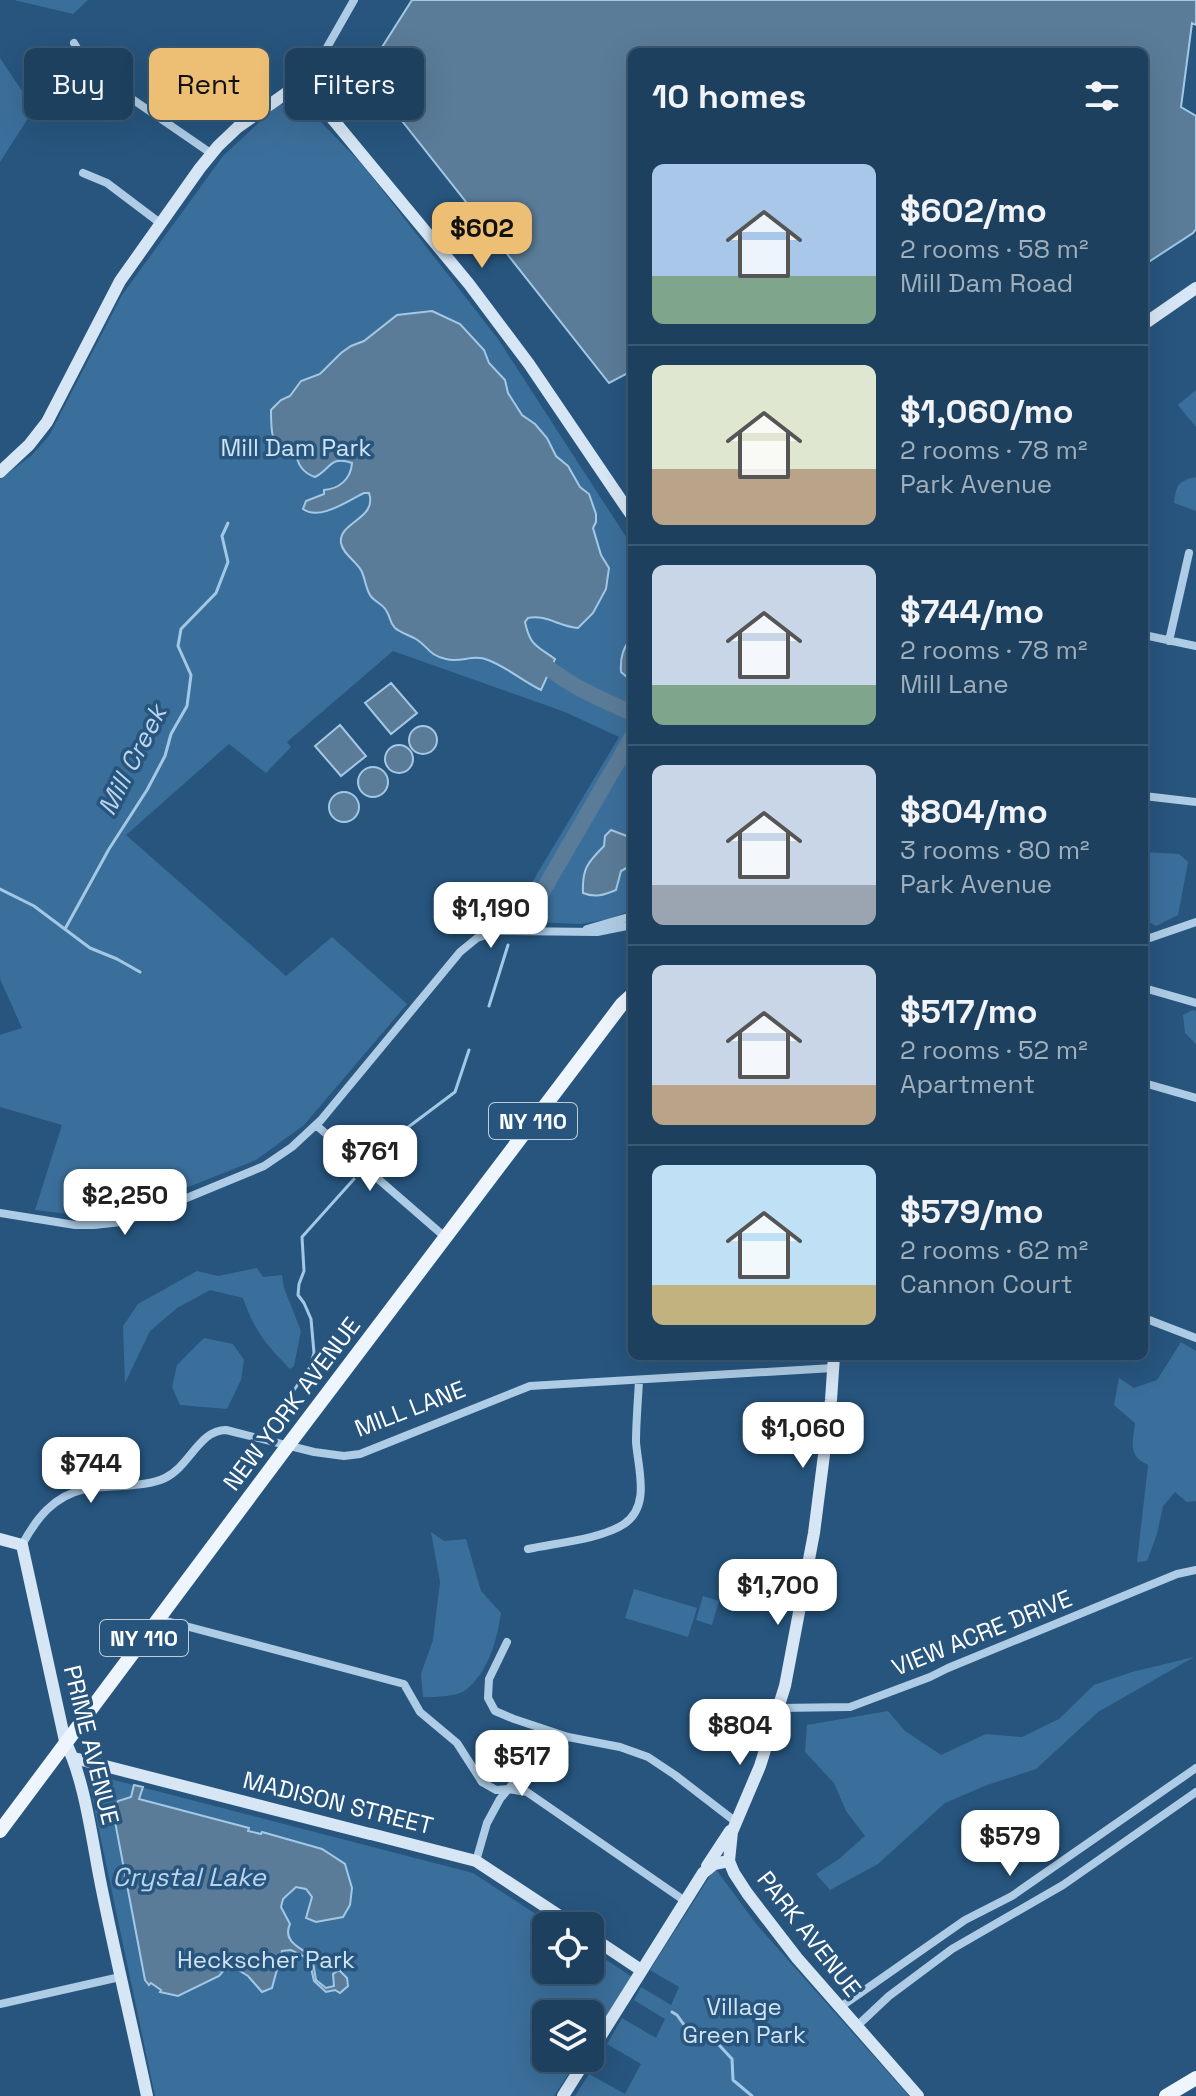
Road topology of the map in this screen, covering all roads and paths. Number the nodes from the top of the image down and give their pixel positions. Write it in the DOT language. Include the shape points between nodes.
graph roads {
  1 [pos="354,0"];
  2 [pos="74,43"];
  3 [pos="326,48"];
  4 [pos="285,94"];
  5 [pos="333,120"];
  6 [pos="212,154"];
  7 [pos="83,173"];
  8 [pos="160,223"];
  9 [pos="1196,288"];
  10 [pos="1148,321"];
  11 [pos="0,472"];
  12 [pos="628,510"];
  13 [pos="1189,553"];
  14 [pos="1148,636"];
  15 [pos="1169,641"];
  16 [pos="1196,646"];
  17 [pos="1148,796"];
  18 [pos="1196,802"];
  19 [pos="628,917"];
  20 [pos="1196,922"];
  21 [pos="628,926"];
  22 [pos="576,932"];
  23 [pos="1148,939"];
  24 [pos="1148,989"];
  25 [pos="627,1000"];
  26 [pos="1196,1003"];
  27 [pos="1148,1084"];
  28 [pos="1196,1098"];
  29 [pos="316,1125"];
  30 [pos="0,1213"];
  31 [pos="445,1237"];
  32 [pos="1148,1320"];
  33 [pos="1196,1338"];
  34 [pos="834,1362"];
  35 [pos="639,1380"];
  36 [pos="289,1444"];
  37 [pos="0,1539"];
  38 [pos="22,1545"];
  39 [pos="528,1549"];
  40 [pos="1196,1570"];
  41 [pos="159,1619"];
  42 [pos="507,1642"];
  43 [pos="779,1708"];
  44 [pos="568,1737"];
  45 [pos="65,1741"];
  46 [pos="74,1758"];
  47 [pos="1196,1768"];
  48 [pos="508,1789"];
  49 [pos="1196,1792"];
  50 [pos="736,1822"];
  51 [pos="0,1831"];
  52 [pos="1074,1854"];
  53 [pos="476,1861"];
  54 [pos="729,1861"];
  55 [pos="1086,1869"];
  56 [pos="703,1873"];
  57 [pos="685,1901"];
  58 [pos="991,1907"];
  59 [pos="554,1912"];
  60 [pos="1001,1921"];
  61 [pos="604,1945"];
  62 [pos="917,1955"];
  63 [pos="927,1967"];
  64 [pos="641,1970"];
  65 [pos="120,1977"];
  66 [pos="0,2004"];
  67 [pos="839,2008"];
  68 [pos="856,2027"];
  69 [pos="604,2030"];
  70 [pos="578,2072"];
  71 [pos="1196,2078"];
  72 [pos="147,2096"];
  73 [pos="563,2096"];
  74 [pos="918,2096"];
  75 [pos="1166,2096"];
  1 -- 3 [label="street"];
  2 -- 6 [label="street" via="86,63 119,90"];
  4 -- 6 [label="street" via="249,118"];
  5 -- 12 [label="street" via="469,284"];
  6 -- 8 [label="street"];
  7 -- 8 [label="street" via="107,183"];
  8 -- 11 [label="street" via="114,290 47,422"];
  9 -- 10 [label="street"];
  13 -- 15 [label="street"];
  14 -- 15 [label="street"];
  15 -- 16 [label="street"];
  17 -- 18 [label="street"];
  19 -- 22 [label="street"];
  20 -- 23 [label="street"];
  21 -- 22 [label="street"];
  22 -- 29 [label="street" via="503,930 471,942"];
  24 -- 26 [label="street"];
  25 -- 31 [label="main road, NEW YORK AVENUE / NY 110"];
  27 -- 28 [label="street"];
  29 -- 30 [label="street" via="256,1170 130,1220 75,1225"];
  29 -- 31 [label="street"];
  31 -- 36 [label="main road, NEW YORK AVENUE / NY 110"];
  32 -- 33 [label="street"];
  34 -- 35 [label="street, MILL LANE"];
  34 -- 43 [label="street, PARK AVENUE" via="814,1533"];
  35 -- 36 [label="street, MILL LANE" via="530,1386 360,1454 314,1452"];
  35 -- 39 [label="street" via="636,1444 642,1486 634,1513 604,1534"];
  36 -- 38 [label="street, MILL LANE" via="216,1430 182,1467 163,1479 84,1489 63,1498 43,1511"];
  36 -- 41 [label="main road, NEW YORK AVENUE / NY 110"];
  37 -- 38 [label="street"];
  38 -- 45 [label="street, PRIME AVENUE"];
  40 -- 43 [label="street, VIEW ACRE DRIVE" via="850,1707"];
  41 -- 45 [label="main road, NEW YORK AVENUE / NY 110"];
  41 -- 48 [label="street" via="404,1684 420,1712 457,1743 482,1782 496,1790"];
  42 -- 44 [label="street" via="489,1679 488,1698 495,1711"];
  43 -- 50 [label="street, PARK AVENUE"];
  44 -- 48 [label="street" via="530,1763"];
  44 -- 50 [label="street" via="648,1757"];
  45 -- 46 [label="street, PRIME AVENUE"];
  45 -- 51 [label="main road, NEW YORK AVENUE / NY 110"];
  46 -- 53 [label="street, MADISON STREET"];
  46 -- 65 [label="street, PRIME AVENUE"];
  47 -- 52 [label="street"];
  48 -- 53 [label="street" via="487,1823"];
  48 -- 57 [label="street" via="527,1792"];
  49 -- 55 [label="street"];
  50 -- 54 [label="street, PARK AVENUE"];
  50 -- 56 [label="street"];
  52 -- 55 [label="street"];
  52 -- 58 [label="street"];
  53 -- 59 [label="street, MADISON STREET"];
  54 -- 56 [label="street"];
  54 -- 67 [label="street, PARK AVENUE" via="767,1921"];
  55 -- 60 [label="street"];
  56 -- 57 [label="street"];
  57 -- 64 [label="street"];
  58 -- 60 [label="street"];
  58 -- 62 [label="street"];
  60 -- 63 [label="street"];
  61 -- 64 [label="street"];
  62 -- 63 [label="street"];
  62 -- 67 [label="street"];
  63 -- 68 [label="street"];
  64 -- 69 [label="street"];
  65 -- 66 [label="street"];
  65 -- 72 [label="street, PRIME AVENUE"];
  67 -- 68 [label="street, PARK AVENUE"];
  68 -- 74 [label="street, PARK AVENUE"];
  70 -- 73 [label="street"];
  71 -- 75 [label="main road"];
}
